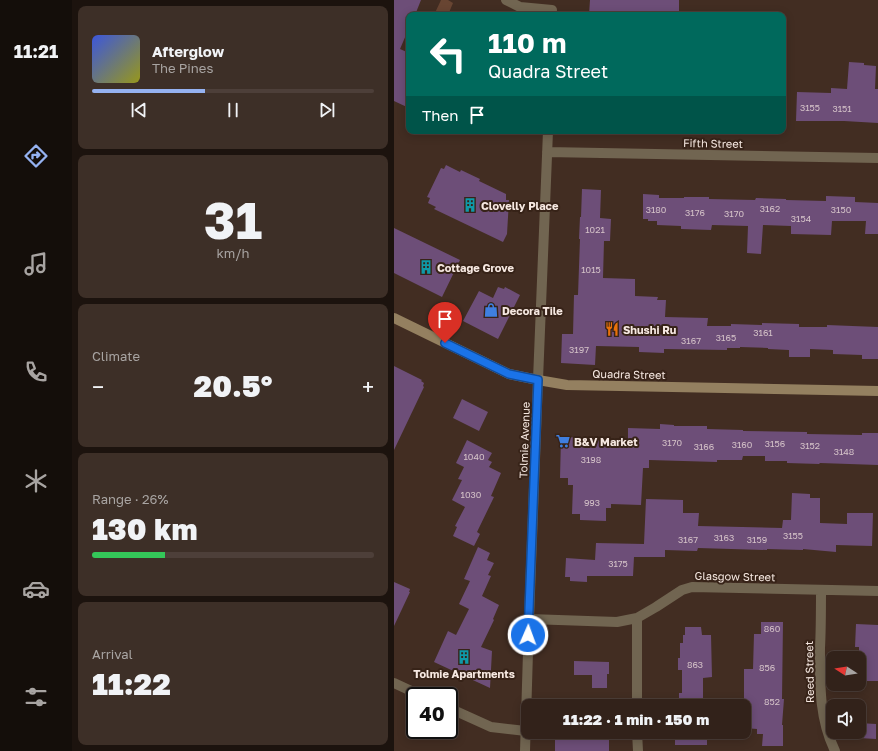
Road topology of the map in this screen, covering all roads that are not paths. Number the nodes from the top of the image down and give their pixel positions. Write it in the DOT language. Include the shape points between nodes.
graph roads {
  1 [pos="506,0"];
  2 [pos="552,8"];
  3 [pos="548,134"];
  4 [pos="547,152"];
  5 [pos="878,158"];
  6 [pos="394,318"];
  7 [pos="538,380"];
  8 [pos="878,391"];
  9 [pos="821,590"];
  10 [pos="878,591"];
  11 [pos="637,618"];
  12 [pos="529,619"];
  13 [pos="394,683"];
  14 [pos="406,689"];
  15 [pos="527,699"];
  16 [pos="637,699"];
  17 [pos="458,712"];
  18 [pos="521,731"];
  19 [pos="526,739"];
  20 [pos="638,739"];
  21 [pos="525,751"];
  22 [pos="638,751"];
  23 [pos="835,751"];
  1 -- 2 [label="street" via="520,7"];
  3 -- 4 [label="street, Tolmie Avenue"];
  4 -- 5 [label="street, Fifth Street"];
  4 -- 7 [label="street, Tolmie Avenue"];
  6 -- 7 [label="main road, Quadra Street" via="509,374"];
  7 -- 8 [label="main road, Quadra Street" via="567,385"];
  7 -- 12 [label="street, Tolmie Avenue"];
  9 -- 10 [label="street, Glasgow Street"];
  9 -- 11 [label="street, Glasgow Street" via="692,587 682,590"];
  9 -- 23 [label="street, Reed Street" via="822,712"];
  11 -- 12 [label="street, Glasgow Street" via="617,622"];
  11 -- 16 [label="street"];
  12 -- 15 [label="street, Tolmie Avenue"];
  13 -- 14 [label="street"];
  17 -- 18 [label="street" via="491,728"];
  19 -- 21 [label="street, Tolmie Avenue"];
  20 -- 22 [label="street"];
}
